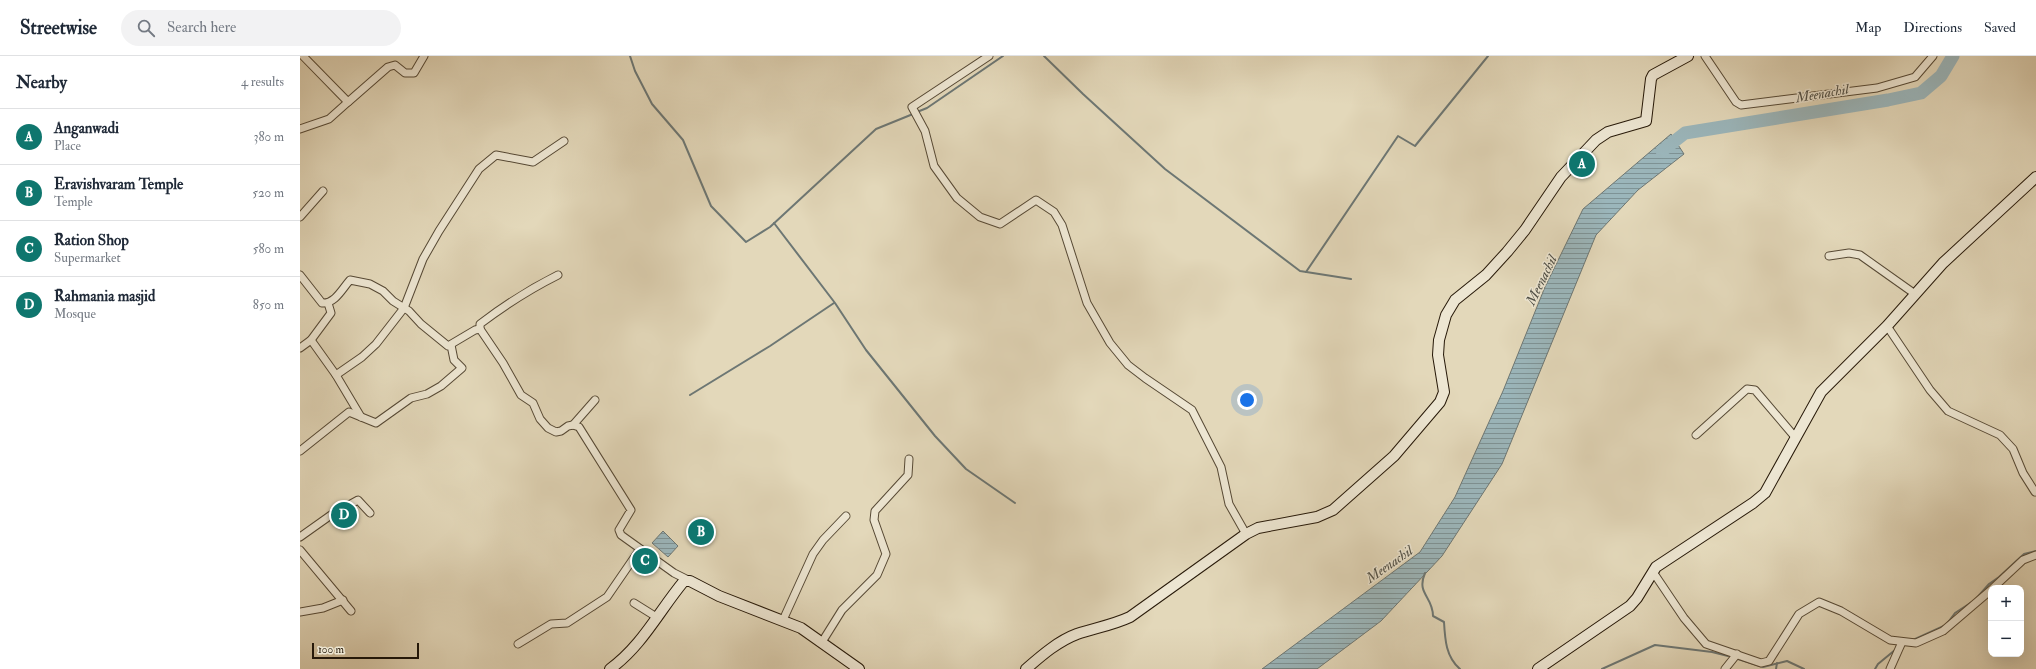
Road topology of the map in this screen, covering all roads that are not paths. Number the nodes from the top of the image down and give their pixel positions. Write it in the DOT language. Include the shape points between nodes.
graph roads {
  1 [pos="303,56"];
  2 [pos="424,56"];
  3 [pos="989,56"];
  4 [pos="1688,56"];
  5 [pos="1705,56"];
  6 [pos="1933,56"];
  7 [pos="348,102"];
  8 [pos="300,129"];
  9 [pos="564,141"];
  10 [pos="2036,177"];
  11 [pos="323,191"];
  12 [pos="300,217"];
  13 [pos="1830,256"];
  14 [pos="300,275"];
  15 [pos="558,275"];
  16 [pos="1915,294"];
  17 [pos="328,304"];
  18 [pos="404,308"];
  19 [pos="1887,326"];
  20 [pos="480,329"];
  21 [pos="311,340"];
  22 [pos="450,345"];
  23 [pos="300,348"];
  24 [pos="336,375"];
  25 [pos="595,400"];
  26 [pos="361,417"];
  27 [pos="574,425"];
  28 [pos="1696,435"];
  29 [pos="1795,437"];
  30 [pos="300,451"];
  31 [pos="909,460"];
  32 [pos="2035,492"];
  33 [pos="370,513"];
  34 [pos="846,516"];
  35 [pos="1246,534"];
  36 [pos="300,537"];
  37 [pos="640,549"];
  38 [pos="300,550"];
  39 [pos="2036,555"];
  40 [pos="1653,572"];
  41 [pos="690,581"];
  42 [pos="1996,585"];
  43 [pos="1988,592"];
  44 [pos="343,600"];
  45 [pos="634,603"];
  46 [pos="352,611"];
  47 [pos="300,612"];
  48 [pos="658,618"];
  49 [pos="783,620"];
  50 [pos="822,642"];
  51 [pos="1902,642"];
  52 [pos="518,644"];
  53 [pos="1737,654"];
  54 [pos="610,669"];
  55 [pos="859,669"];
  56 [pos="1026,669"];
  57 [pos="1538,669"];
  58 [pos="1724,669"];
  59 [pos="1890,669"];
  1 -- 7 [label="street"];
  2 -- 7 [label="street" via="414,73 405,72 395,65 388,67"];
  3 -- 35 [label="street" via="912,107 925,131 934,166 957,198 980,217 1000,224 1036,200 1054,212 1062,225 1087,303 1110,343 1144,378 1192,410 1221,467 1229,504"];
  4 -- 35 [label="main road" via="1653,75 1646,121 1608,132 1596,140 1561,177 1507,252 1486,275 1455,300 1446,315 1439,340 1438,355 1444,392 1440,402 1394,456 1324,515 1271,525"];
  5 -- 6 [label="street" via="1736,102 1741,105 1877,88 1915,77"];
  7 -- 8 [label="street" via="329,119"];
  9 -- 18 [label="street" via="533,162 496,155 478,169 422,259"];
  10 -- 16 [label="main road" via="1943,262"];
  11 -- 12 [label="street"];
  13 -- 16 [label="street" via="1860,255"];
  14 -- 17 [label="street" via="322,303"];
  15 -- 20 [label="street" via="525,292 494,313 480,324"];
  16 -- 19 [label="main road"];
  17 -- 18 [label="street" via="350,280 370,284"];
  17 -- 21 [label="street" via="331,313"];
  18 -- 22 [label="street" via="440,340"];
  18 -- 24 [label="street" via="376,344"];
  19 -- 29 [label="main road" via="1821,392"];
  19 -- 32 [label="street" via="1930,390 1948,411 2000,435 2013,449 2023,473"];
  20 -- 22 [label="street"];
  20 -- 27 [label="street" via="521,395 533,403 540,419 548,428 556,432"];
  21 -- 23 [label="street"];
  21 -- 24 [label="street"];
  22 -- 26 [label="street" via="454,360 462,368 446,382 427,394 412,398 376,423"];
  24 -- 26 [label="street"];
  25 -- 27 [label="street"];
  26 -- 30 [label="street" via="349,412"];
  27 -- 37 [label="street" via="579,427 631,510 619,530 621,535"];
  28 -- 29 [label="street" via="1747,389 1755,390"];
  29 -- 40 [label="main road" via="1765,493 1656,567"];
  31 -- 50 [label="street" via="908,474 875,511 874,520 886,554 877,575 842,610"];
  33 -- 36 [label="street" via="358,500"];
  34 -- 49 [label="street" via="817,546"];
  35 -- 56 [label="main road" via="1130,617 1076,634 1058,644"];
  37 -- 41 [label="street"];
  37 -- 52 [label="street" via="608,597 567,623 551,624"];
  38 -- 44 [label="street"];
  39 -- 42 [label="street" via="2023,560"];
  40 -- 53 [label="street" via="1684,618 1706,644"];
  40 -- 57 [label="main road" via="1630,606"];
  41 -- 48 [label="main road" via="684,581"];
  41 -- 49 [label="main road" via="719,596"];
  43 -- 51 [label="street" via="1943,631 1916,643"];
  44 -- 46 [label="street"];
  44 -- 47 [label="street" via="323,608"];
  45 -- 48 [label="street"];
  48 -- 54 [label="main road" via="625,658"];
  49 -- 50 [label="main road"];
  50 -- 55 [label="main road"];
  51 -- 53 [label="street" via="1890,640 1841,611 1819,602 1799,614 1769,661 1761,663"];
  51 -- 59 [label="street"];
  53 -- 58 [label="street"];
}
